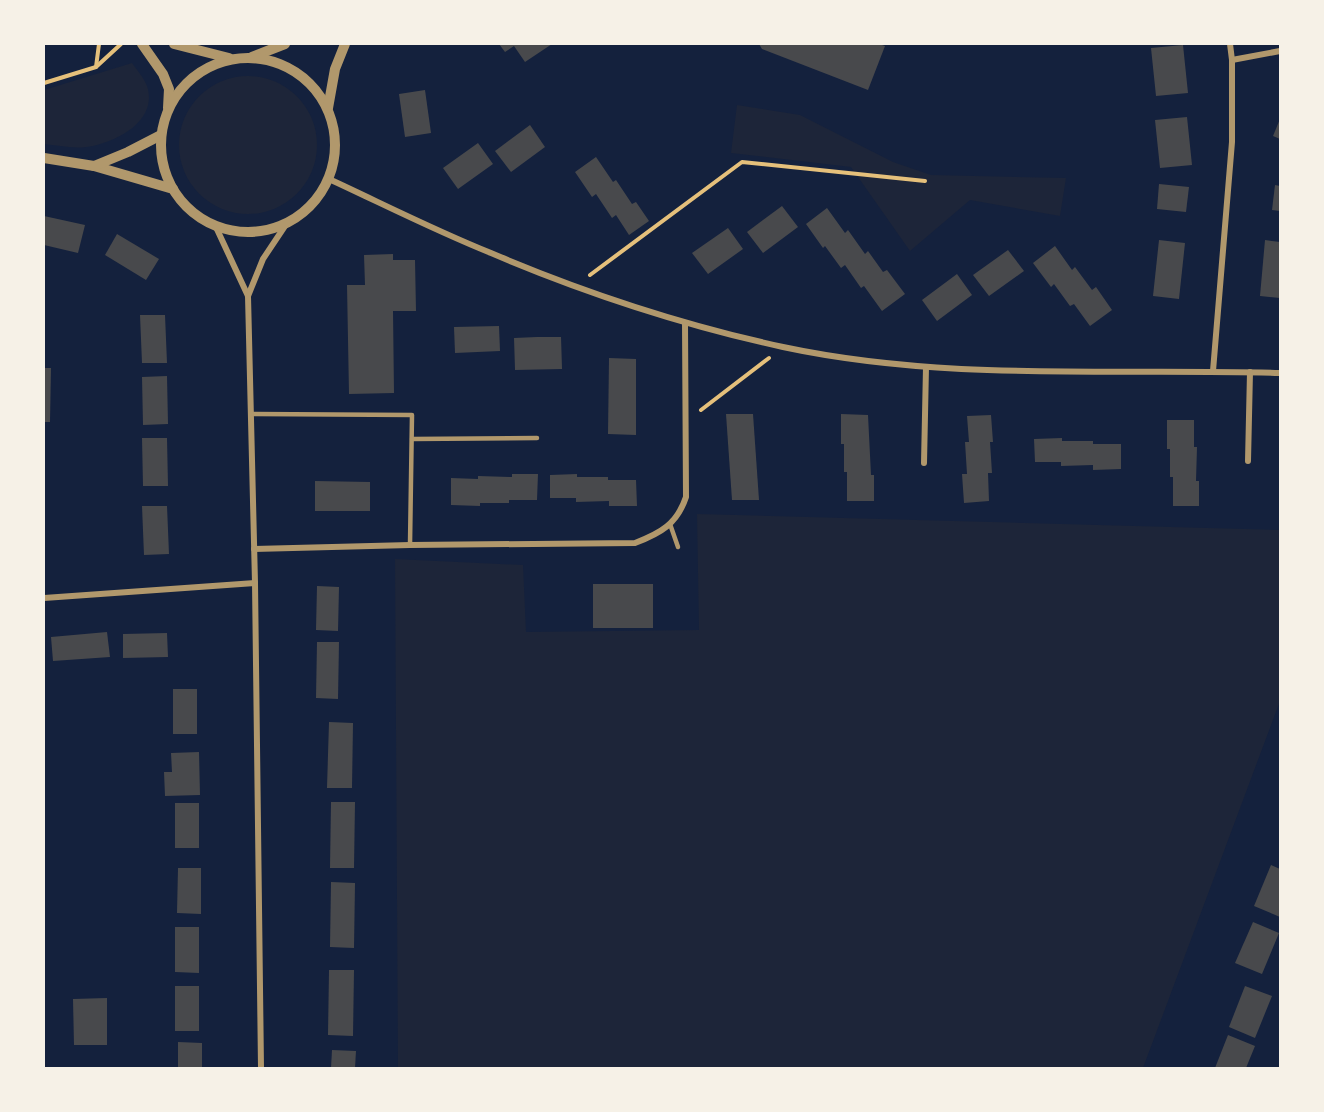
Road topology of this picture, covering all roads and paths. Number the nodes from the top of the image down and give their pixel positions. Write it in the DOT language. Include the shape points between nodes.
graph roads {
  1 [pos="99,44"];
  2 [pos="121,44"];
  3 [pos="142,44"];
  4 [pos="174,44"];
  5 [pos="285,44"];
  6 [pos="345,44"];
  7 [pos="1230,44"];
  8 [pos="1281,51"];
  9 [pos="251,57"];
  10 [pos="230,59"];
  11 [pos="1232,60"];
  12 [pos="96,67"];
  13 [pos="44,82"];
  14 [pos="168,108"];
  15 [pos="328,108"];
  16 [pos="161,135"];
  17 [pos="44,158"];
  18 [pos="94,166"];
  19 [pos="329,179"];
  20 [pos="925,181"];
  21 [pos="173,189"];
  22 [pos="287,223"];
  23 [pos="215,225"];
  24 [pos="575,286"];
  25 [pos="248,296"];
  26 [pos="685,323"];
  27 [pos="784,347"];
  28 [pos="926,367"];
  29 [pos="1213,370"];
  30 [pos="1250,372"];
  31 [pos="1281,373"];
  32 [pos="251,414"];
  33 [pos="684,423"];
  34 [pos="537,438"];
  35 [pos="412,439"];
  36 [pos="1248,461"];
  37 [pos="924,463"];
  38 [pos="670,524"];
  39 [pos="411,545"];
  40 [pos="678,547"];
  41 [pos="254,549"];
  42 [pos="255,583"];
  43 [pos="44,598"];
  44 [pos="261,1068"];
  1 -- 12 [label="path"];
  2 -- 12 [label="path"];
  3 -- 14 [label="street" via="163,74 169,89"];
  4 -- 10 [label="street"];
  5 -- 9 [label="street"];
  6 -- 15 [label="street" via="335,69"];
  7 -- 11 [label="street"];
  8 -- 11 [label="street"];
  9 -- 10 [label="street"];
  9 -- 15 [label="street" via="275,61 297,72 315,87"];
  10 -- 14 [label="street" via="194,76"];
  11 -- 29 [label="street" via="1232,142"];
  12 -- 13 [label="path"];
  14 -- 16 [label="street"];
  15 -- 19 [label="street" via="336,141"];
  16 -- 18 [label="street"];
  16 -- 21 [label="street" via="162,163"];
  17 -- 18 [label="street"];
  18 -- 21 [label="street"];
  19 -- 22 [label="street" via="304,212"];
  19 -- 24 [label="street" via="490,253"];
  20 -- 24 [label="path" via="742,162"];
  21 -- 23 [label="street" via="198,216"];
  22 -- 23 [label="street" via="251,232"];
  22 -- 25 [label="street" via="263,259"];
  23 -- 25 [label="street"];
  24 -- 26 [label="street"];
  25 -- 32 [label="street"];
  26 -- 27 [label="street"];
  26 -- 33 [label="street"];
  27 -- 28 [label="street"];
  27 -- 33 [label="path"];
  28 -- 29 [label="street" via="1031,372"];
  28 -- 37 [label="street"];
  29 -- 30 [label="street"];
  30 -- 31 [label="street"];
  30 -- 36 [label="street"];
  32 -- 35 [label="lane" via="412,415"];
  32 -- 41 [label="street"];
  33 -- 38 [label="street" via="686,497 681,512"];
  34 -- 35 [label="lane"];
  35 -- 39 [label="lane"];
  38 -- 39 [label="street" via="635,543"];
  38 -- 40 [label="lane"];
  39 -- 41 [label="street"];
  41 -- 42 [label="street"];
  42 -- 43 [label="street"];
  42 -- 44 [label="street"];
}
